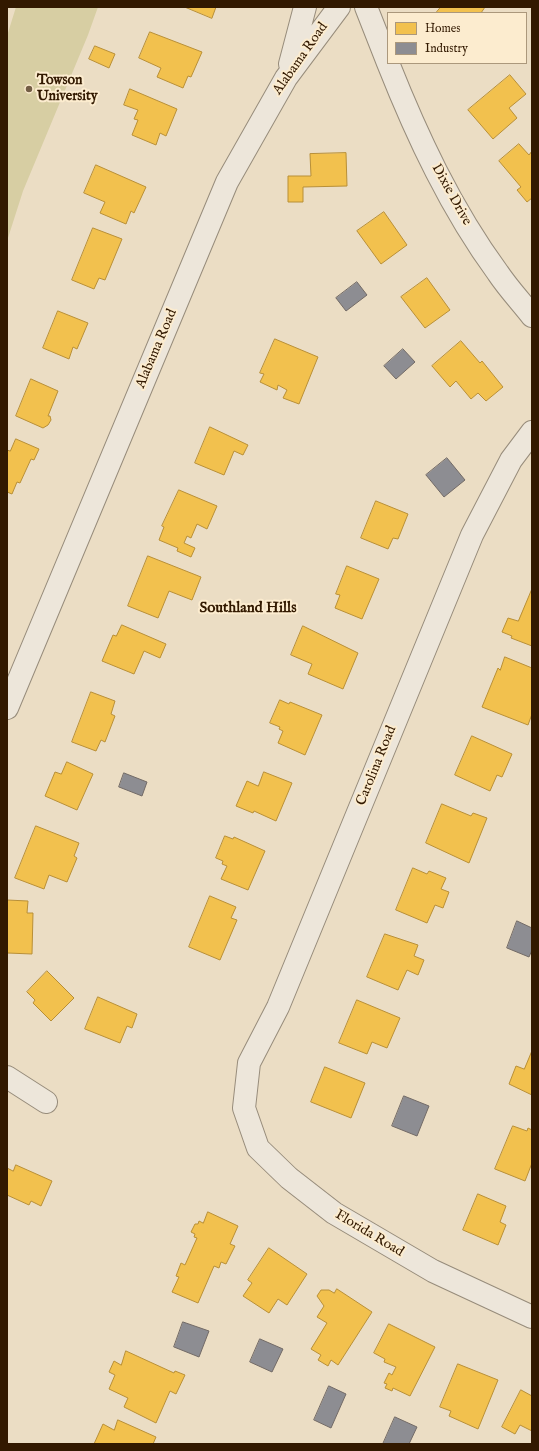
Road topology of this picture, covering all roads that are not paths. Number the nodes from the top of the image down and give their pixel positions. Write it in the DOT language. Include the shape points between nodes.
graph roads {
  1 [pos="305,7"];
  2 [pos="339,7"];
  3 [pos="366,7"];
  4 [pos="387,60"];
  5 [pos="388,64"];
  6 [pos="286,78"];
  7 [pos="532,316"];
  8 [pos="532,432"];
  9 [pos="7,708"];
  10 [pos="7,1077"];
  11 [pos="46,1102"];
  12 [pos="244,1108"];
  13 [pos="532,1317"];
  1 -- 6 [label="street"];
  2 -- 6 [label="street, Alabama Road"];
  3 -- 4 [label="street, Dixie Drive"];
  5 -- 7 [label="street, Dixie Drive" via="413,125 452,200 497,272"];
  6 -- 9 [label="street, Alabama Road" via="227,182"];
  8 -- 12 [label="street, Carolina Road" via="511,460 472,535 278,1007 249,1063"];
  10 -- 11 [label="street"];
  12 -- 13 [label="street, Florida Road" via="258,1148 289,1178 334,1213 432,1271"];
}
